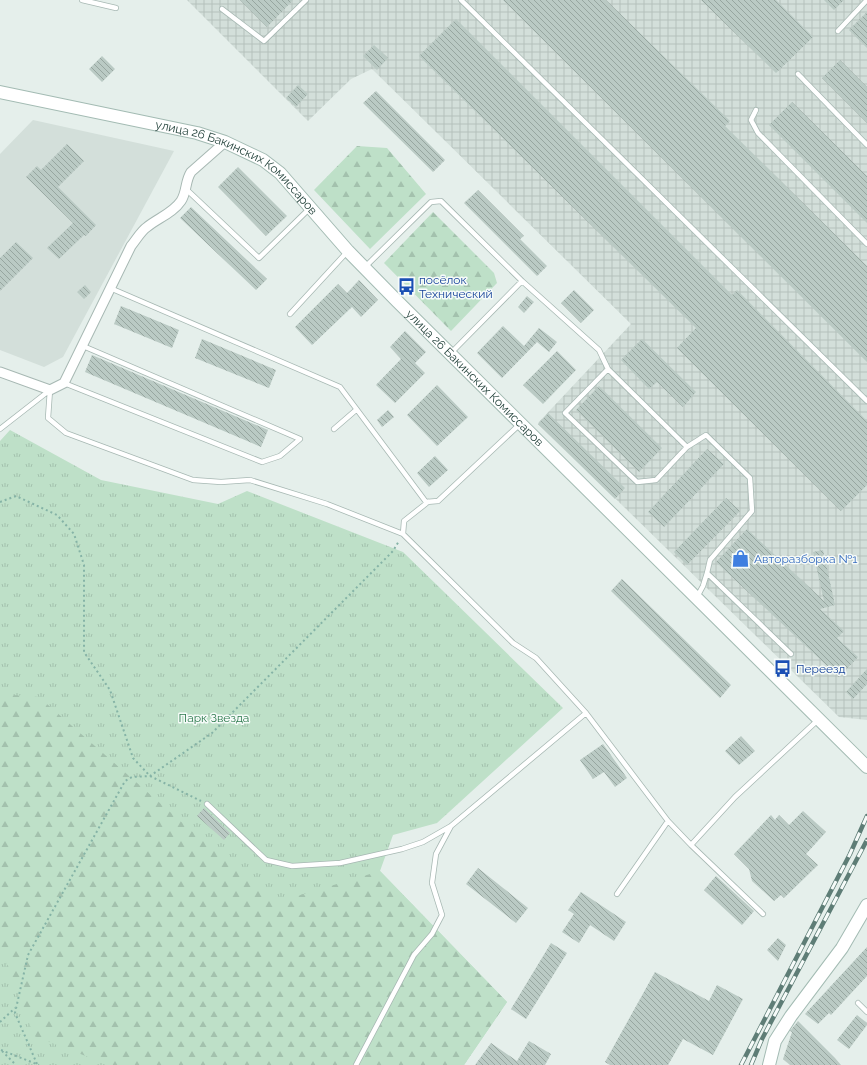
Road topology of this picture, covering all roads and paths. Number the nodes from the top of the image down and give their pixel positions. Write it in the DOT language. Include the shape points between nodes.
graph roads {
  1 [pos="82,0"];
  2 [pos="306,0"];
  3 [pos="461,0"];
  4 [pos="867,0"];
  5 [pos="116,8"];
  6 [pos="222,9"];
  7 [pos="838,31"];
  8 [pos="798,74"];
  9 [pos="0,92"];
  10 [pos="756,110"];
  11 [pos="225,142"];
  12 [pos="867,145"];
  13 [pos="186,188"];
  14 [pos="311,208"];
  15 [pos="867,244"];
  16 [pos="348,251"];
  17 [pos="364,268"];
  18 [pos="522,281"];
  19 [pos="110,288"];
  20 [pos="290,314"];
  21 [pos="83,346"];
  22 [pos="450,354"];
  23 [pos="608,369"];
  24 [pos="0,372"];
  25 [pos="64,383"];
  26 [pos="50,390"];
  27 [pos="867,401"];
  28 [pos="356,410"];
  29 [pos="520,424"];
  30 [pos="0,429"];
  31 [pos="334,430"];
  32 [pos="687,447"];
  33 [pos="0,502"];
  34 [pos="426,502"];
  35 [pos="403,534"];
  36 [pos="707,573"];
  37 [pos="696,599"];
  38 [pos="791,654"];
  39 [pos="586,713"];
  40 [pos="819,719"];
  41 [pos="848,749"];
  42 [pos="867,756"];
  43 [pos="867,767"];
  44 [pos="150,776"];
  45 [pos="207,804"];
  46 [pos="668,821"];
  47 [pos="451,826"];
  48 [pos="690,845"];
  49 [pos="616,894"];
  50 [pos="867,905"];
  51 [pos="763,914"];
  52 [pos="858,1003"];
  53 [pos="16,1007"];
  54 [pos="867,1012"];
  55 [pos="0,1022"];
  56 [pos="0,1049"];
  57 [pos="16,1065"];
  58 [pos="38,1065"];
  59 [pos="356,1065"];
  60 [pos="769,1065"];
  1 -- 5 [label="lane"];
  2 -- 6 [label="lane" via="264,41"];
  3 -- 27 [label="lane"];
  4 -- 7 [label="lane"];
  8 -- 12 [label="lane"];
  9 -- 11 [label="main road, улица 26 Бакинских Комиссаров" via="198,133"];
  10 -- 15 [label="lane" via="751,120 758,133"];
  11 -- 13 [label="street" via="191,172 187,178"];
  11 -- 14 [label="main road, улица 26 Бакинских Комиссаров" via="263,160 280,173"];
  13 -- 14 [label="lane" via="259,258"];
  13 -- 19 [label="street" via="181,200 171,211 145,228 132,246"];
  14 -- 16 [label="main road, улица 26 Бакинских Комиссаров"];
  16 -- 17 [label="main road, улица 26 Бакинских Комиссаров"];
  16 -- 20 [label="lane"];
  17 -- 18 [label="lane" via="431,202 441,201"];
  17 -- 22 [label="main road, улица 26 Бакинских Комиссаров"];
  18 -- 22 [label="lane"];
  18 -- 23 [label="lane" via="599,350"];
  19 -- 21 [label="street"];
  19 -- 28 [label="lane" via="340,387"];
  21 -- 25 [label="street"];
  21 -- 25 [label="lane" via="300,438 280,456 262,462"];
  22 -- 29 [label="main road, улица 26 Бакинских Комиссаров"];
  23 -- 32 [label="lane"];
  23 -- 32 [label="lane" via="565,413 637,482 656,480"];
  24 -- 26 [label="street"];
  25 -- 26 [label="street"];
  26 -- 30 [label="lane"];
  26 -- 35 [label="lane" via="48,418 66,433 193,480 250,480 327,504"];
  28 -- 31 [label="lane"];
  28 -- 34 [label="lane"];
  29 -- 34 [label="lane" via="438,501"];
  29 -- 37 [label="main road, улица 26 Бакинских Комиссаров"];
  32 -- 36 [label="lane" via="706,435 750,478 752,511 710,560"];
  33 -- 44 [label="path" via="16,496 57,515 74,534 84,565 84,652 110,690 133,758"];
  34 -- 35 [label="lane" via="404,521"];
  35 -- 39 [label="lane" via="513,643 536,658"];
  35 -- 44 [label="path" via="394,551 212,733"];
  36 -- 37 [label="lane" via="704,586"];
  36 -- 38 [label="lane"];
  37 -- 40 [label="main road, улица 26 Бакинских Комиссаров"];
  39 -- 46 [label="lane"];
  39 -- 47 [label="lane"];
  40 -- 41 [label="main road, улица 26 Бакинских Комиссаров"];
  40 -- 48 [label="lane" via="735,797"];
  41 -- 42 [label="main road"];
  41 -- 43 [label="main road, улица 26 Бакинских Комиссаров"];
  44 -- 45 [label="path"];
  44 -- 53 [label="path" via="132,777 125,781 28,955"];
  45 -- 47 [label="lane" via="266,860 292,866 340,863 402,849 423,842"];
  46 -- 48 [label="lane"];
  46 -- 49 [label="lane"];
  47 -- 59 [label="lane" via="436,854 432,883 442,915 432,934 414,955"];
  48 -- 51 [label="lane"];
  50 -- 60 [label="main road" via="842,948 775,1040"];
  52 -- 54 [label="lane"];
  53 -- 55 [label="path"];
  53 -- 58 [label="path" via="15,1012"];
  56 -- 57 [label="path"];
  56 -- 58 [label="path"];
}
